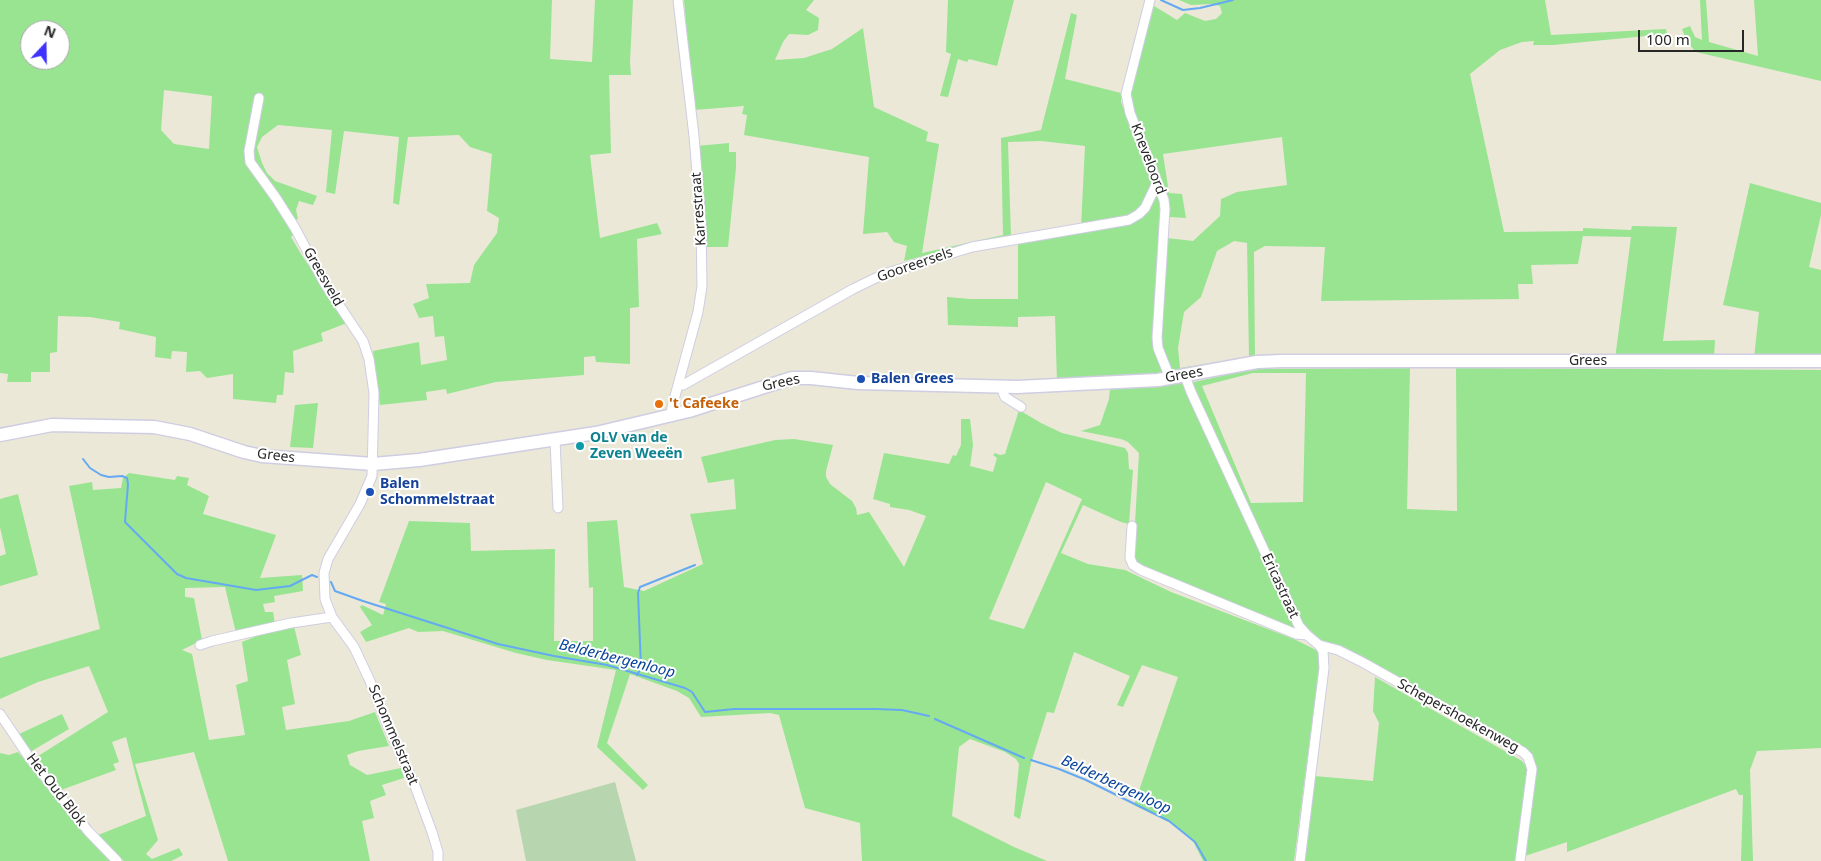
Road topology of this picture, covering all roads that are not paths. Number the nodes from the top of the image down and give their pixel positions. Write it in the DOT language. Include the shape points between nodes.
graph roads {
  1 [pos="678,0"];
  2 [pos="1150,0"];
  3 [pos="259,98"];
  4 [pos="1157,183"];
  5 [pos="1821,361"];
  6 [pos="1185,376"];
  7 [pos="1170,378"];
  8 [pos="678,385"];
  9 [pos="1003,387"];
  10 [pos="1021,406"];
  11 [pos="672,415"];
  12 [pos="0,435"];
  13 [pos="555,440"];
  14 [pos="373,464"];
  15 [pos="558,508"];
  16 [pos="1132,526"];
  17 [pos="332,617"];
  18 [pos="1307,636"];
  19 [pos="1319,644"];
  20 [pos="200,645"];
  21 [pos="0,714"];
  22 [pos="117,861"];
  23 [pos="438,861"];
  24 [pos="1300,861"];
  25 [pos="1520,861"];
  1 -- 8 [label="street, Karrestraat" via="694,136 702,286"];
  2 -- 4 [label="street, Kneveloord" via="1126,94"];
  3 -- 14 [label="street, Greesveld" via="249,151 250,162 295,228 325,284 367,350 374,393"];
  4 -- 7 [label="street, Kneveloord" via="1164,200 1166,220 1157,338"];
  4 -- 8 [label="street, Gooreersels" via="1145,208 1129,220 972,247 884,274"];
  5 -- 6 [label="street, Grees" via="1281,361 1257,362"];
  6 -- 7 [label="street, Grees"];
  6 -- 18 [label="street, Ericastraat" via="1299,626"];
  7 -- 9 [label="street, Grees"];
  8 -- 11 [label="street, Karrestraat"];
  9 -- 10 [label="street" via="1005,397"];
  9 -- 11 [label="street, Grees" via="792,378"];
  11 -- 13 [label="street, Grees"];
  12 -- 14 [label="street, Grees" via="52,424 154,427 190,434 262,456"];
  13 -- 14 [label="street, Grees"];
  13 -- 15 [label="street"];
  14 -- 17 [label="street, Schommelstraat" via="371,483 328,559 324,573 326,599"];
  16 -- 18 [label="street" via="1130,558 1133,565"];
  17 -- 20 [label="street" via="291,623"];
  17 -- 23 [label="street, Schommelstraat" via="354,647 370,681 432,832"];
  18 -- 19 [label="street, Ericastraat"];
  19 -- 24 [label="street" via="1324,668"];
  19 -- 25 [label="street, Schepershoekenweg" via="1362,662 1523,752 1532,768"];
  21 -- 22 [label="street, Het Oud Blok" via="40,772"];
}
